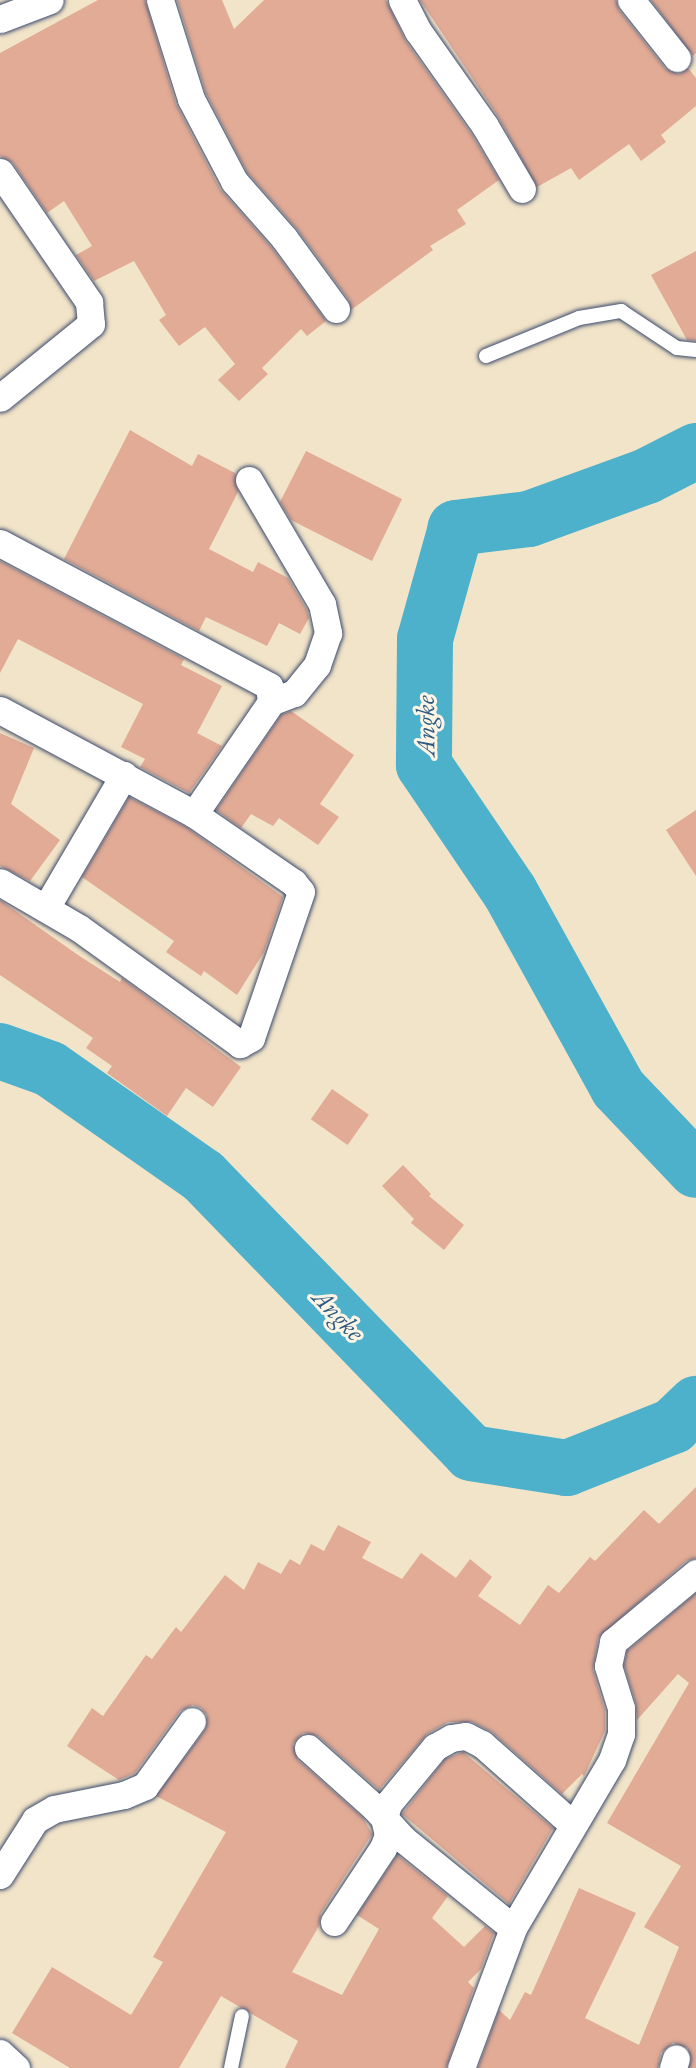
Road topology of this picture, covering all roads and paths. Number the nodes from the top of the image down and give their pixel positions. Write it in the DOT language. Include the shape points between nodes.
graph roads {
  1 [pos="50,0"];
  2 [pos="160,0"];
  3 [pos="402,0"];
  4 [pos="631,0"];
  5 [pos="3,12"];
  6 [pos="677,58"];
  7 [pos="0,172"];
  8 [pos="522,189"];
  9 [pos="336,309"];
  10 [pos="696,350"];
  11 [pos="486,356"];
  12 [pos="0,398"];
  13 [pos="249,480"];
  14 [pos="0,543"];
  15 [pos="271,702"];
  16 [pos="0,710"];
  17 [pos="124,775"];
  18 [pos="194,814"];
  19 [pos="0,882"];
  20 [pos="47,906"];
  21 [pos="696,1574"];
  22 [pos="192,1721"];
  23 [pos="308,1748"];
  24 [pos="384,1818"];
  25 [pos="573,1824"];
  26 [pos="0,1875"];
  27 [pos="334,1922"];
  28 [pos="513,1928"];
  29 [pos="242,2016"];
  30 [pos="0,2053"];
  31 [pos="16,2068"];
  32 [pos="231,2068"];
  33 [pos="461,2068"];
  1 -- 5 [label="street"];
  2 -- 9 [label="street" via="191,99 234,181 285,238"];
  3 -- 8 [label="street" via="418,31 485,126"];
  4 -- 6 [label="street"];
  7 -- 12 [label="street" via="89,302 91,324"];
  10 -- 11 [label="lane" via="677,348 621,311 579,318"];
  13 -- 15 [label="street" via="322,604 328,633 317,665 294,693"];
  14 -- 15 [label="street" via="258,677 269,686"];
  15 -- 18 [label="street"];
  16 -- 17 [label="street"];
  17 -- 18 [label="street"];
  17 -- 20 [label="street"];
  18 -- 20 [label="street" via="294,883 301,892 251,1038 240,1044"];
  19 -- 20 [label="street"];
  21 -- 25 [label="street" via="614,1642 608,1666 621,1708 621,1734 612,1760"];
  22 -- 26 [label="street" via="145,1786 124,1795 54,1809 35,1820"];
  23 -- 24 [label="street"];
  24 -- 25 [label="street" via="388,1804 435,1747 451,1738 466,1736 482,1744"];
  24 -- 27 [label="street" via="388,1835 383,1848"];
  24 -- 28 [label="street" via="403,1839"];
  25 -- 28 [label="street"];
  28 -- 33 [label="street"];
  29 -- 32 [label="lane"];
  30 -- 31 [label="street"];
}
